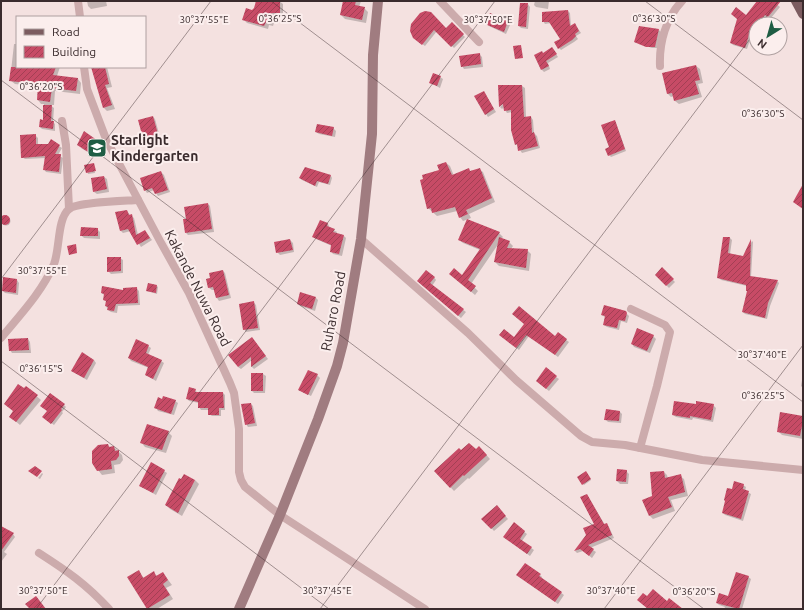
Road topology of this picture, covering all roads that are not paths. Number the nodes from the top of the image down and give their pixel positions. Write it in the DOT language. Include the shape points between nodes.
graph roads {
  1 [pos="78,1"];
  2 [pos="378,1"];
  3 [pos="440,1"];
  4 [pos="682,1"];
  5 [pos="796,1"];
  6 [pos="803,14"];
  7 [pos="80,16"];
  8 [pos="479,42"];
  9 [pos="660,66"];
  10 [pos="84,68"];
  11 [pos="62,120"];
  12 [pos="138,200"];
  13 [pos="69,209"];
  14 [pos="361,240"];
  15 [pos="631,309"];
  16 [pos="1,338"];
  17 [pos="640,448"];
  18 [pos="803,470"];
  19 [pos="280,515"];
  20 [pos="39,553"];
  21 [pos="109,609"];
  22 [pos="239,609"];
  23 [pos="425,609"];
  1 -- 7 [label="street"];
  2 -- 14 [label="street, Ruharo Road" via="372,134"];
  3 -- 8 [label="street"];
  4 -- 9 [label="street" via="673,10 668,21 659,55"];
  5 -- 6 [label="main road"];
  10 -- 12 [label="street, Kakande Nuwa Road" via="87,89 99,122"];
  11 -- 13 [label="street" via="66,145"];
  12 -- 13 [label="street" via="76,206"];
  12 -- 19 [label="street, Kakande Nuwa Road" via="190,293 234,393 241,480 245,487"];
  13 -- 16 [label="street" via="64,216 58,251 48,275 33,299"];
  14 -- 17 [label="street" via="581,436 592,442"];
  14 -- 19 [label="street, Ruharo Road" via="337,366"];
  15 -- 17 [label="street" via="665,325 670,332"];
  17 -- 18 [label="street" via="702,460"];
  19 -- 22 [label="street, Ruharo Road"];
  19 -- 23 [label="street, Kakande Nuwa Road"];
  20 -- 21 [label="street" via="84,583"];
}
